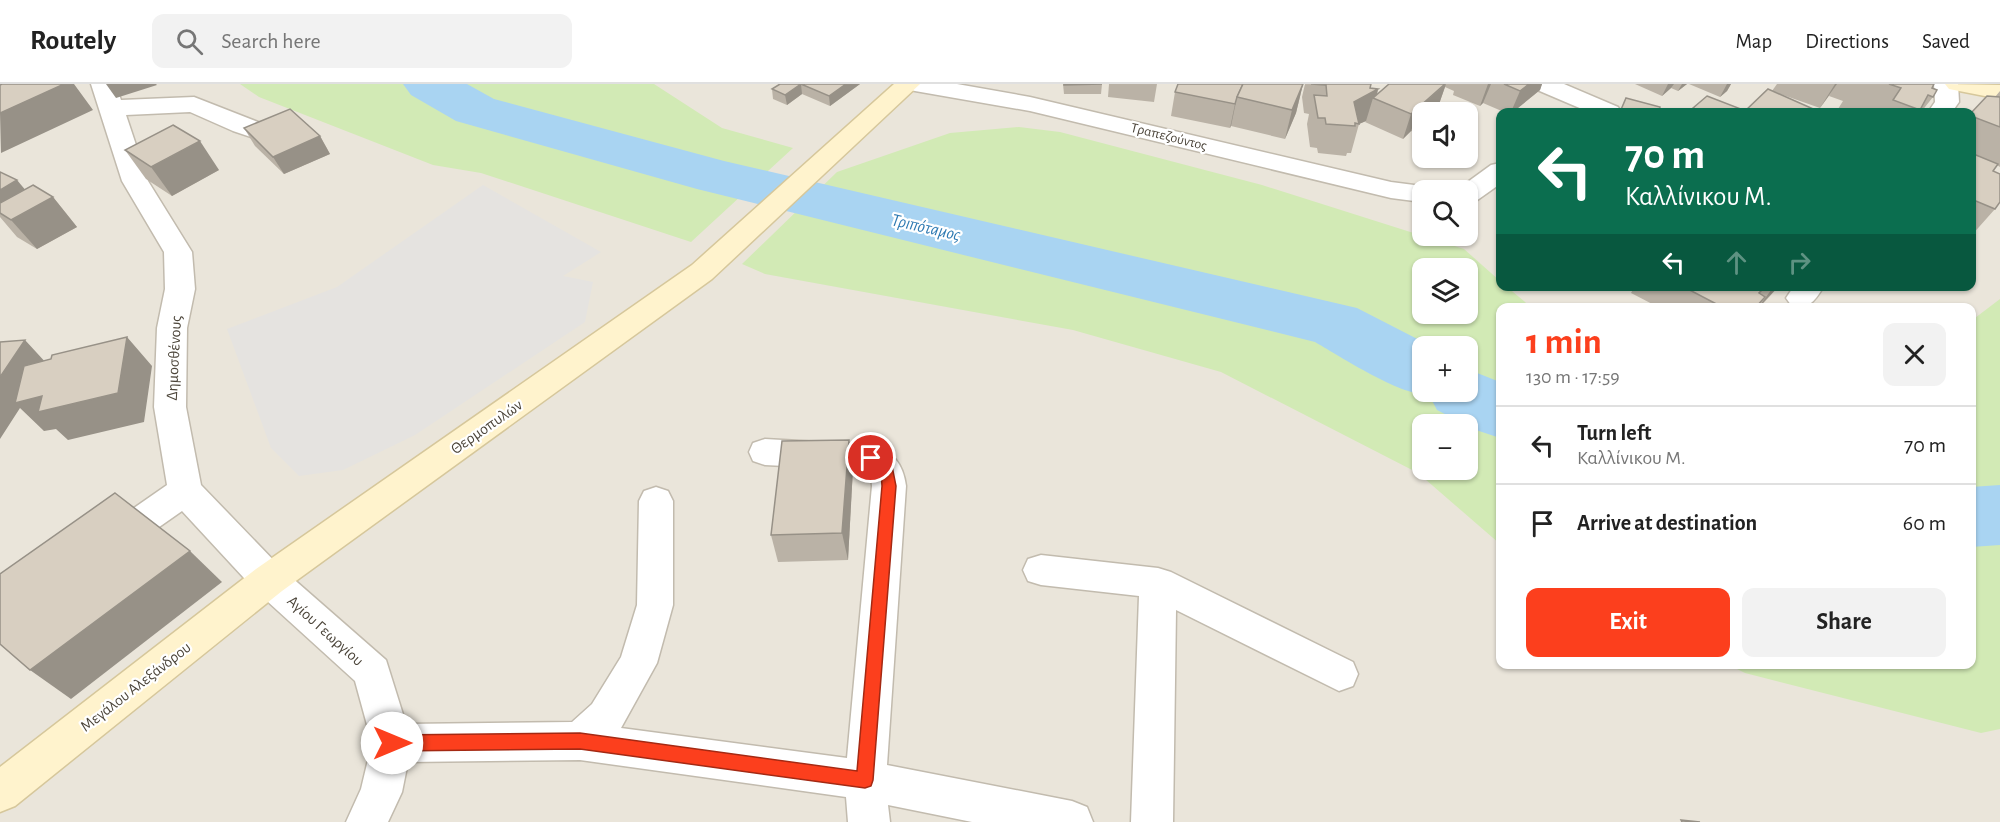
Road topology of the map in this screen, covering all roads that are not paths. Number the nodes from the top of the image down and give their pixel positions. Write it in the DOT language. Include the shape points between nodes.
graph roads {
  1 [pos="908,84"];
  2 [pos="915,84"];
  3 [pos="1543,84"];
  4 [pos="1599,84"];
  5 [pos="1946,84"];
  6 [pos="1957,84"];
  7 [pos="2000,92"];
  8 [pos="107,96"];
  9 [pos="1572,106"];
  10 [pos="1943,108"];
  11 [pos="272,136"];
  12 [pos="1496,174"];
  13 [pos="1478,187"];
  14 [pos="1412,192"];
  15 [pos="765,452"];
  16 [pos="185,491"];
  17 [pos="656,501"];
  18 [pos="88,558"];
  19 [pos="1041,570"];
  20 [pos="269,580"];
  21 [pos="1158,583"];
  22 [pos="1339,674"];
  23 [pos="580,741"];
  24 [pos="392,743"];
  25 [pos="865,780"];
  26 [pos="0,792"];
  27 [pos="367,822"];
  28 [pos="869,822"];
  29 [pos="1072,822"];
  30 [pos="1152,822"];
  1 -- 20 [label="street, Θερμοπυλών" via="702,272"];
  2 -- 14 [label="street, Τραπεζούντος" via="1030,104"];
  3 -- 9 [label="street"];
  4 -- 9 [label="street"];
  5 -- 10 [label="street" via="1947,102"];
  6 -- 7 [label="street"];
  8 -- 11 [label="street" via="194,104"];
  8 -- 16 [label="street, Δημοσθένους" via="135,181 178,252 180,289 172,328 171,407"];
  12 -- 13 [label="street"];
  15 -- 25 [label="street" via="871,458 887,470 889,486"];
  16 -- 18 [label="street"];
  16 -- 20 [label="street"];
  17 -- 23 [label="street" via="655,605 639,663 606,717"];
  19 -- 21 [label="street"];
  20 -- 24 [label="street, Αγίου Γεωργίου" via="372,672"];
  20 -- 26 [label="street, Μεγάλου Αλεξάνδρου"];
  21 -- 22 [label="street"];
  21 -- 30 [label="street"];
  23 -- 24 [label="street"];
  23 -- 25 [label="street"];
  24 -- 27 [label="street, Αγίου Γεωργίου" via="381,792"];
  25 -- 28 [label="street"];
  25 -- 29 [label="street"];
}
